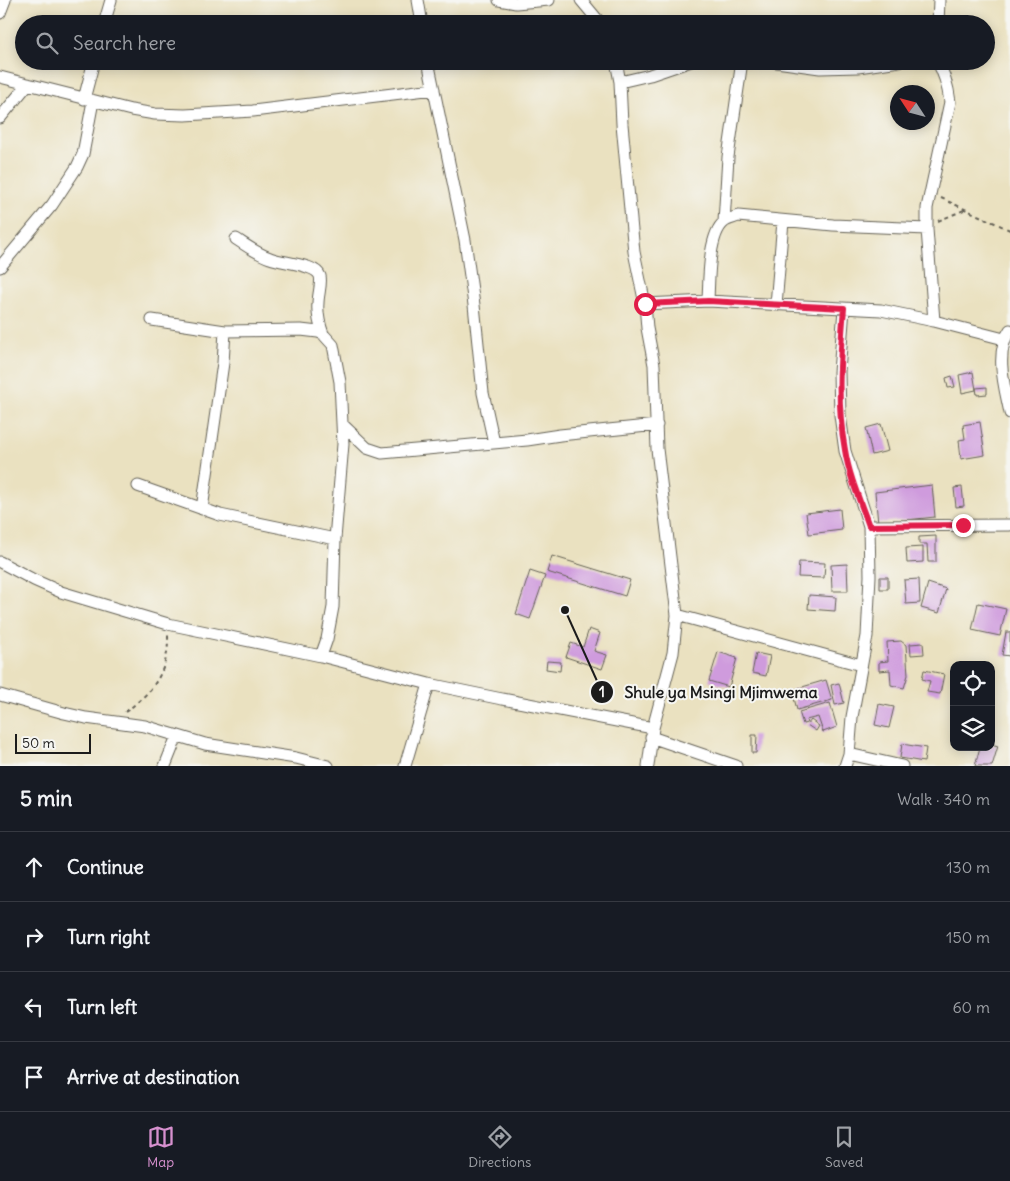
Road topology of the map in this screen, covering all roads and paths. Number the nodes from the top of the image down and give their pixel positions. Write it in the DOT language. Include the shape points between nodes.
graph roads {
  1 [pos="5,0"];
  2 [pos="111,0"];
  3 [pos="418,0"];
  4 [pos="499,0"];
  5 [pos="549,0"];
  6 [pos="581,0"];
  7 [pos="939,0"];
  8 [pos="0,13"];
  9 [pos="107,15"];
  10 [pos="420,15"];
  11 [pos="594,15"];
  12 [pos="938,15"];
  13 [pos="93,70"];
  14 [pos="430,70"];
  15 [pos="618,70"];
  16 [pos="665,70"];
  17 [pos="741,70"];
  18 [pos="943,70"];
  19 [pos="0,77"];
  20 [pos="620,82"];
  21 [pos="28,84"];
  22 [pos="434,89"];
  23 [pos="88,100"];
  24 [pos="0,118"];
  25 [pos="930,192"];
  26 [pos="964,210"];
  27 [pos="783,221"];
  28 [pos="724,222"];
  29 [pos="927,227"];
  30 [pos="1010,230"];
  31 [pos="236,239"];
  32 [pos="0,267"];
  33 [pos="708,301"];
  34 [pos="645,304"];
  35 [pos="776,305"];
  36 [pos="844,308"];
  37 [pos="152,320"];
  38 [pos="934,320"];
  39 [pos="225,331"];
  40 [pos="323,334"];
  41 [pos="1007,334"];
  42 [pos="1010,413"];
  43 [pos="343,425"];
  44 [pos="657,425"];
  45 [pos="494,442"];
  46 [pos="138,486"];
  47 [pos="202,509"];
  48 [pos="1010,525"];
  49 [pos="869,526"];
  50 [pos="335,539"];
  51 [pos="1,563"];
  52 [pos="677,614"];
  53 [pos="168,624"];
  54 [pos="321,656"];
  55 [pos="861,666"];
  56 [pos="429,684"];
  57 [pos="0,695"];
  58 [pos="113,721"];
  59 [pos="652,733"];
  60 [pos="177,736"];
  61 [pos="849,754"];
  62 [pos="295,762"];
  63 [pos="165,766"];
  64 [pos="328,766"];
  65 [pos="406,766"];
  66 [pos="648,766"];
  67 [pos="736,766"];
  68 [pos="845,766"];
  69 [pos="902,766"];
  1 -- 8 [label="street"];
  2 -- 9 [label="street"];
  3 -- 10 [label="street"];
  4 -- 5 [label="street" via="516,3"];
  6 -- 11 [label="street"];
  7 -- 12 [label="street"];
  13 -- 23 [label="street"];
  14 -- 22 [label="street"];
  15 -- 20 [label="street"];
  16 -- 20 [label="street"];
  17 -- 28 [label="street" via="728,157"];
  18 -- 25 [label="street" via="950,102"];
  19 -- 21 [label="street"];
  20 -- 34 [label="street" via="634,252"];
  21 -- 23 [label="street"];
  21 -- 24 [label="street"];
  22 -- 23 [label="street" via="253,111 185,115 155,114"];
  22 -- 45 [label="street" via="465,240 483,393"];
  23 -- 32 [label="street" via="83,154 77,167 52,205"];
  25 -- 26 [label="path"];
  25 -- 29 [label="street" via="926,208"];
  26 -- 29 [label="path"];
  26 -- 30 [label="path"];
  27 -- 28 [label="street" via="738,216"];
  27 -- 29 [label="street"];
  27 -- 35 [label="street"];
  28 -- 33 [label="street" via="713,243"];
  29 -- 38 [label="street"];
  31 -- 40 [label="street" via="271,259 318,272 321,278 318,321"];
  33 -- 34 [label="street"];
  33 -- 35 [label="street"];
  34 -- 44 [label="street" via="654,364"];
  35 -- 36 [label="street"];
  36 -- 38 [label="street" via="882,310"];
  36 -- 49 [label="street" via="839,372 840,415 845,451"];
  37 -- 39 [label="street"];
  38 -- 41 [label="street"];
  39 -- 40 [label="street" via="301,330"];
  39 -- 47 [label="street"];
  40 -- 43 [label="street" via="333,345 337,360"];
  41 -- 42 [label="street" via="1002,356"];
  43 -- 45 [label="street" via="367,448 382,453"];
  43 -- 50 [label="street"];
  44 -- 45 [label="street"];
  44 -- 52 [label="street" via="657,449"];
  46 -- 47 [label="street"];
  47 -- 50 [label="street"];
  48 -- 49 [label="street"];
  49 -- 55 [label="street" via="868,636"];
  50 -- 54 [label="street" via="333,606"];
  51 -- 53 [label="street" via="60,592"];
  52 -- 55 [label="street"];
  52 -- 59 [label="street" via="673,653"];
  53 -- 54 [label="street"];
  53 -- 58 [label="path" via="162,672 144,698"];
  54 -- 56 [label="street"];
  55 -- 61 [label="street"];
  56 -- 59 [label="street"];
  56 -- 65 [label="street"];
  57 -- 58 [label="street" via="64,713"];
  58 -- 60 [label="street"];
  59 -- 66 [label="street"];
  59 -- 67 [label="street"];
  60 -- 62 [label="street"];
  60 -- 63 [label="street"];
  61 -- 68 [label="street"];
  61 -- 69 [label="street"];
  62 -- 64 [label="street"];
}
